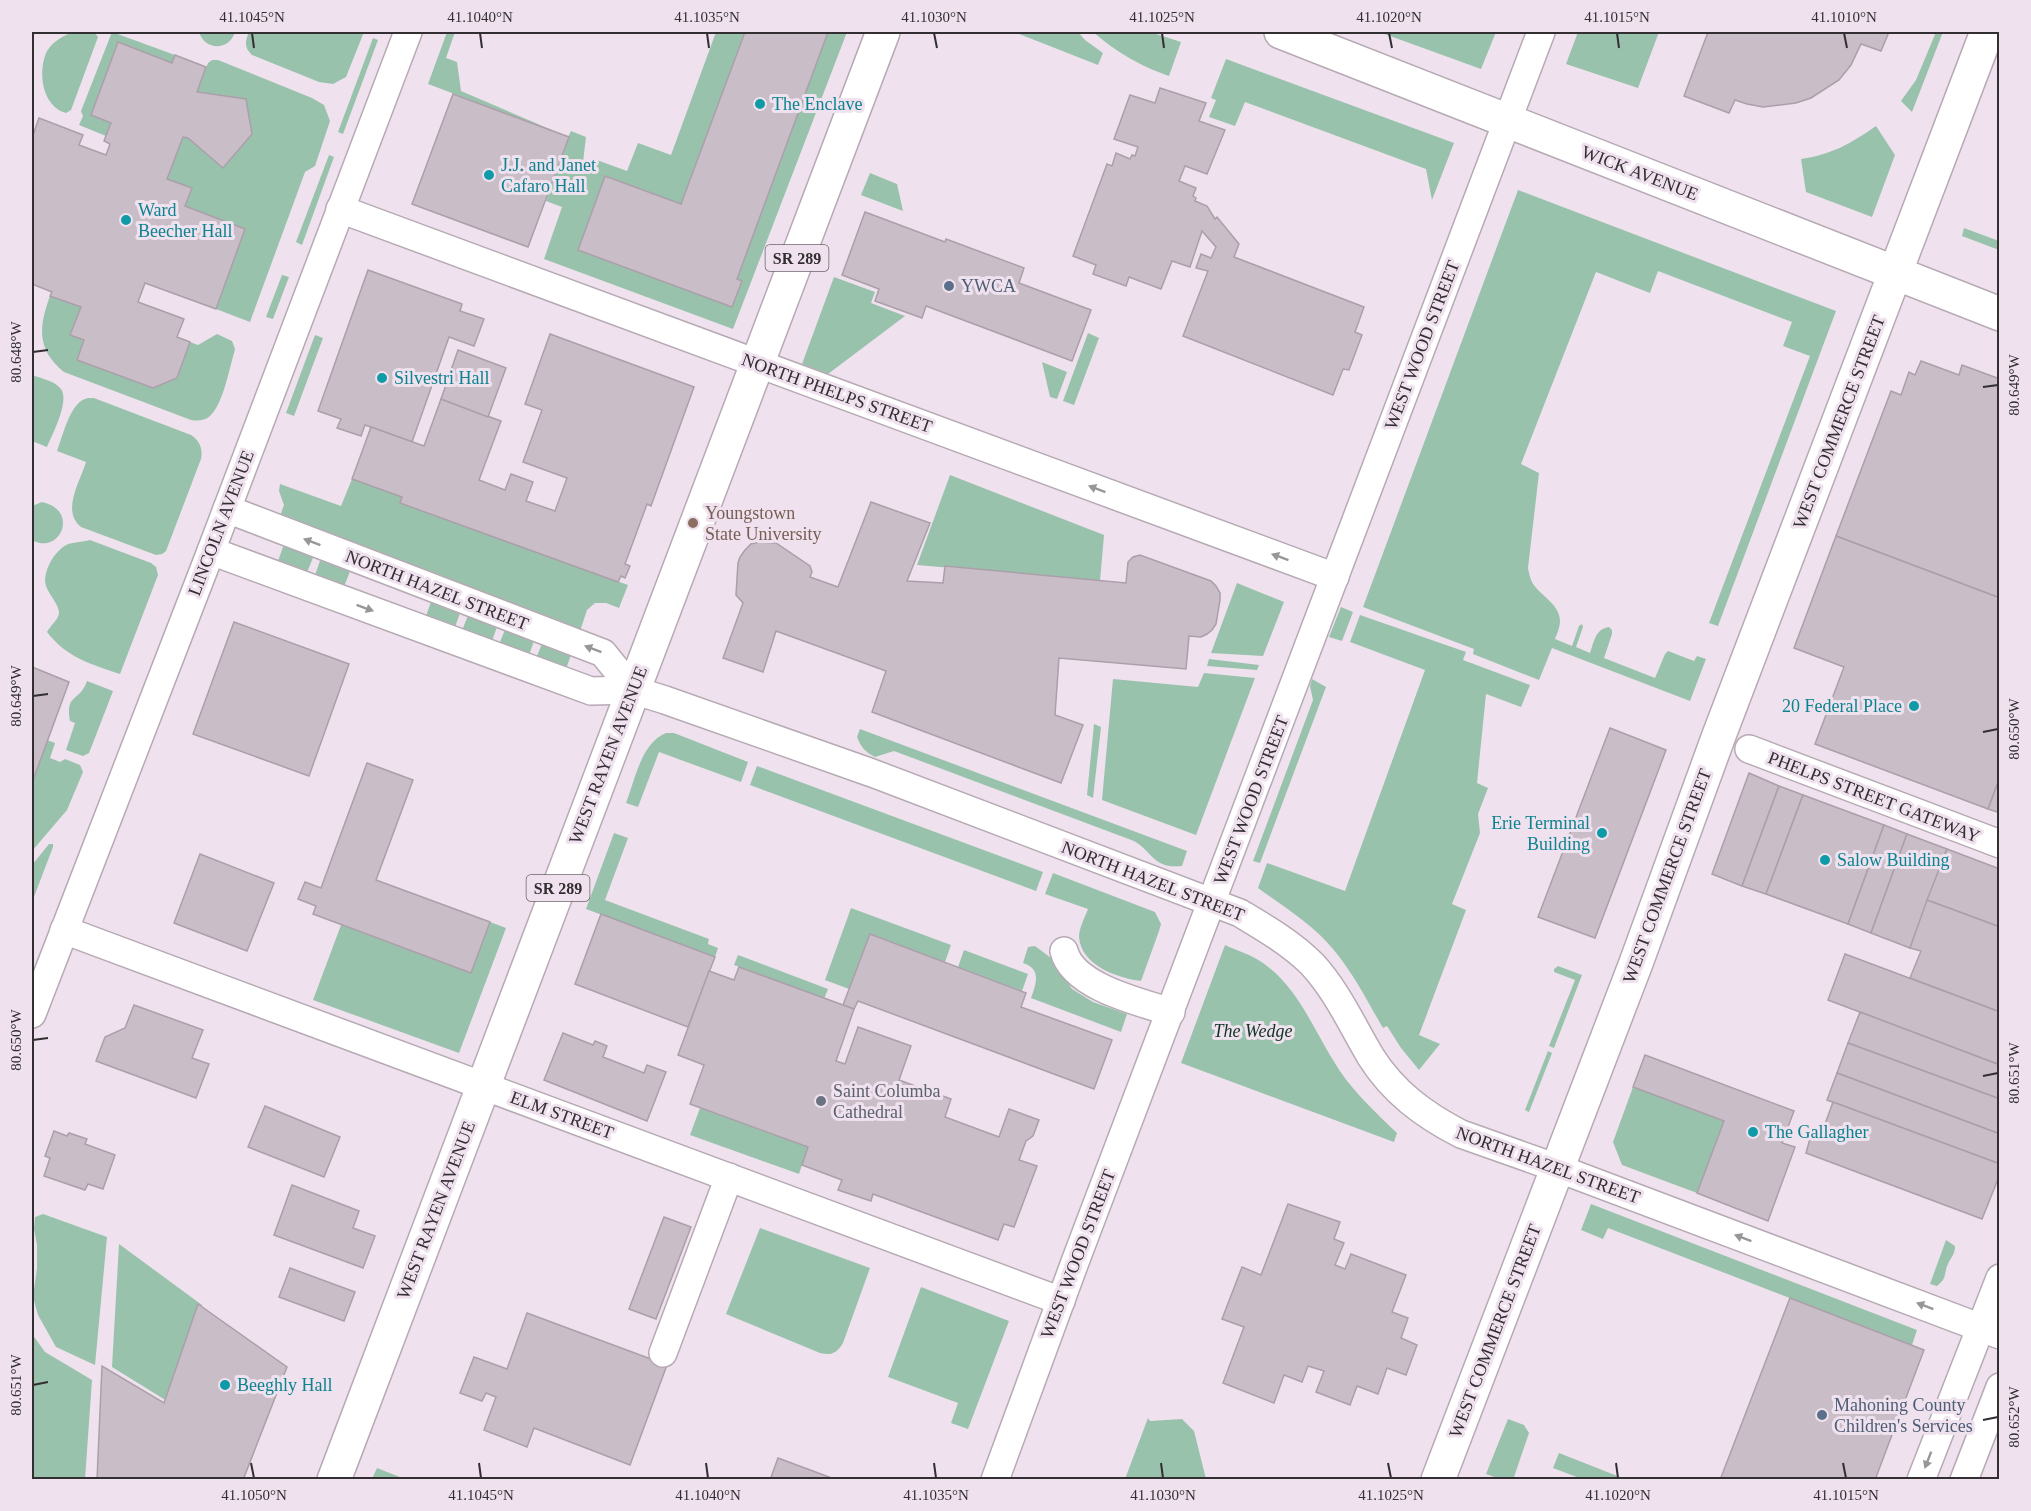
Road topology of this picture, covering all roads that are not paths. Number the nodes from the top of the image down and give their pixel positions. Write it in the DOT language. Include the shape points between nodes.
graph roads {
  1 [pos="408,32"];
  2 [pos="883,32"];
  3 [pos="1281,32"];
  4 [pos="1541,32"];
  5 [pos="1987,32"];
  6 [pos="1506,120"];
  7 [pos="340,209"];
  8 [pos="1896,273"];
  9 [pos="2000,314"];
  10 [pos="756,363"];
  11 [pos="227,509"];
  12 [pos="211,551"];
  13 [pos="1335,577"];
  14 [pos="633,690"];
  15 [pos="1749,750"];
  16 [pos="2000,844"];
  17 [pos="1213,902"];
  18 [pos="64,930"];
  19 [pos="1064,951"];
  20 [pos="1170,1012"];
  21 [pos="32,1014"];
  22 [pos="483,1086"];
  23 [pos="1557,1168"];
  24 [pos="729,1177"];
  25 [pos="2000,1278"];
  26 [pos="1061,1301"];
  27 [pos="1990,1331"];
  28 [pos="663,1353"];
  29 [pos="2000,1387"];
  30 [pos="334,1479"];
  31 [pos="995,1479"];
  32 [pos="1438,1479"];
  33 [pos="1921,1479"];
  34 [pos="1964,1479"];
  1 -- 7 [label="street, LINCOLN AVENUE"];
  2 -- 10 [label="main road, WEST RAYEN AVENUE / SR 289"];
  3 -- 6 [label="main road, WICK AVENUE"];
  4 -- 6 [label="street, WEST WOOD STREET"];
  5 -- 8 [label="main road, WEST COMMERCE STREET"];
  6 -- 8 [label="main road, WICK AVENUE"];
  6 -- 13 [label="street, WEST WOOD STREET"];
  7 -- 10 [label="street, NORTH PHELPS STREET"];
  7 -- 11 [label="street, LINCOLN AVENUE"];
  8 -- 9 [label="main road, WICK AVENUE"];
  8 -- 23 [label="main road, WEST COMMERCE STREET"];
  13 -- 10 [label="street, NORTH PHELPS STREET, one-way"];
  10 -- 14 [label="main road, WEST RAYEN AVENUE / SR 289"];
  11 -- 12 [label="street, LINCOLN AVENUE"];
  14 -- 11 [label="street, NORTH HAZEL STREET, one-way" via="603,653"];
  12 -- 14 [label="street, NORTH HAZEL STREET, one-way" via="591,691"];
  12 -- 18 [label="street, LINCOLN AVENUE"];
  13 -- 17 [label="street, WEST WOOD STREET"];
  14 -- 17 [label="street, NORTH HAZEL STREET" via="872,773"];
  14 -- 22 [label="main road, WEST RAYEN AVENUE / SR 289"];
  15 -- 16 [label="street, PHELPS STREET GATEWAY"];
  17 -- 20 [label="street, WEST WOOD STREET"];
  17 -- 23 [label="street, NORTH HAZEL STREET" via="1269,930 1312,964 1332,989 1372,1058 1411,1104 1461,1134"];
  18 -- 21 [label="street, LINCOLN AVENUE"];
  18 -- 22 [label="street, ELM STREET"];
  19 -- 20 [label="street" via="1077,971 1092,984"];
  20 -- 26 [label="street, WEST WOOD STREET"];
  22 -- 24 [label="street, ELM STREET"];
  22 -- 30 [label="main road, WEST RAYEN AVENUE / SR 289"];
  27 -- 23 [label="street, NORTH HAZEL STREET, one-way"];
  23 -- 32 [label="main road, WEST COMMERCE STREET"];
  24 -- 26 [label="street, ELM STREET"];
  24 -- 28 [label="street"];
  25 -- 27 [label="street"];
  26 -- 31 [label="street, WEST WOOD STREET"];
  27 -- 33 [label="street, one-way"];
  29 -- 34 [label="street"];
}
